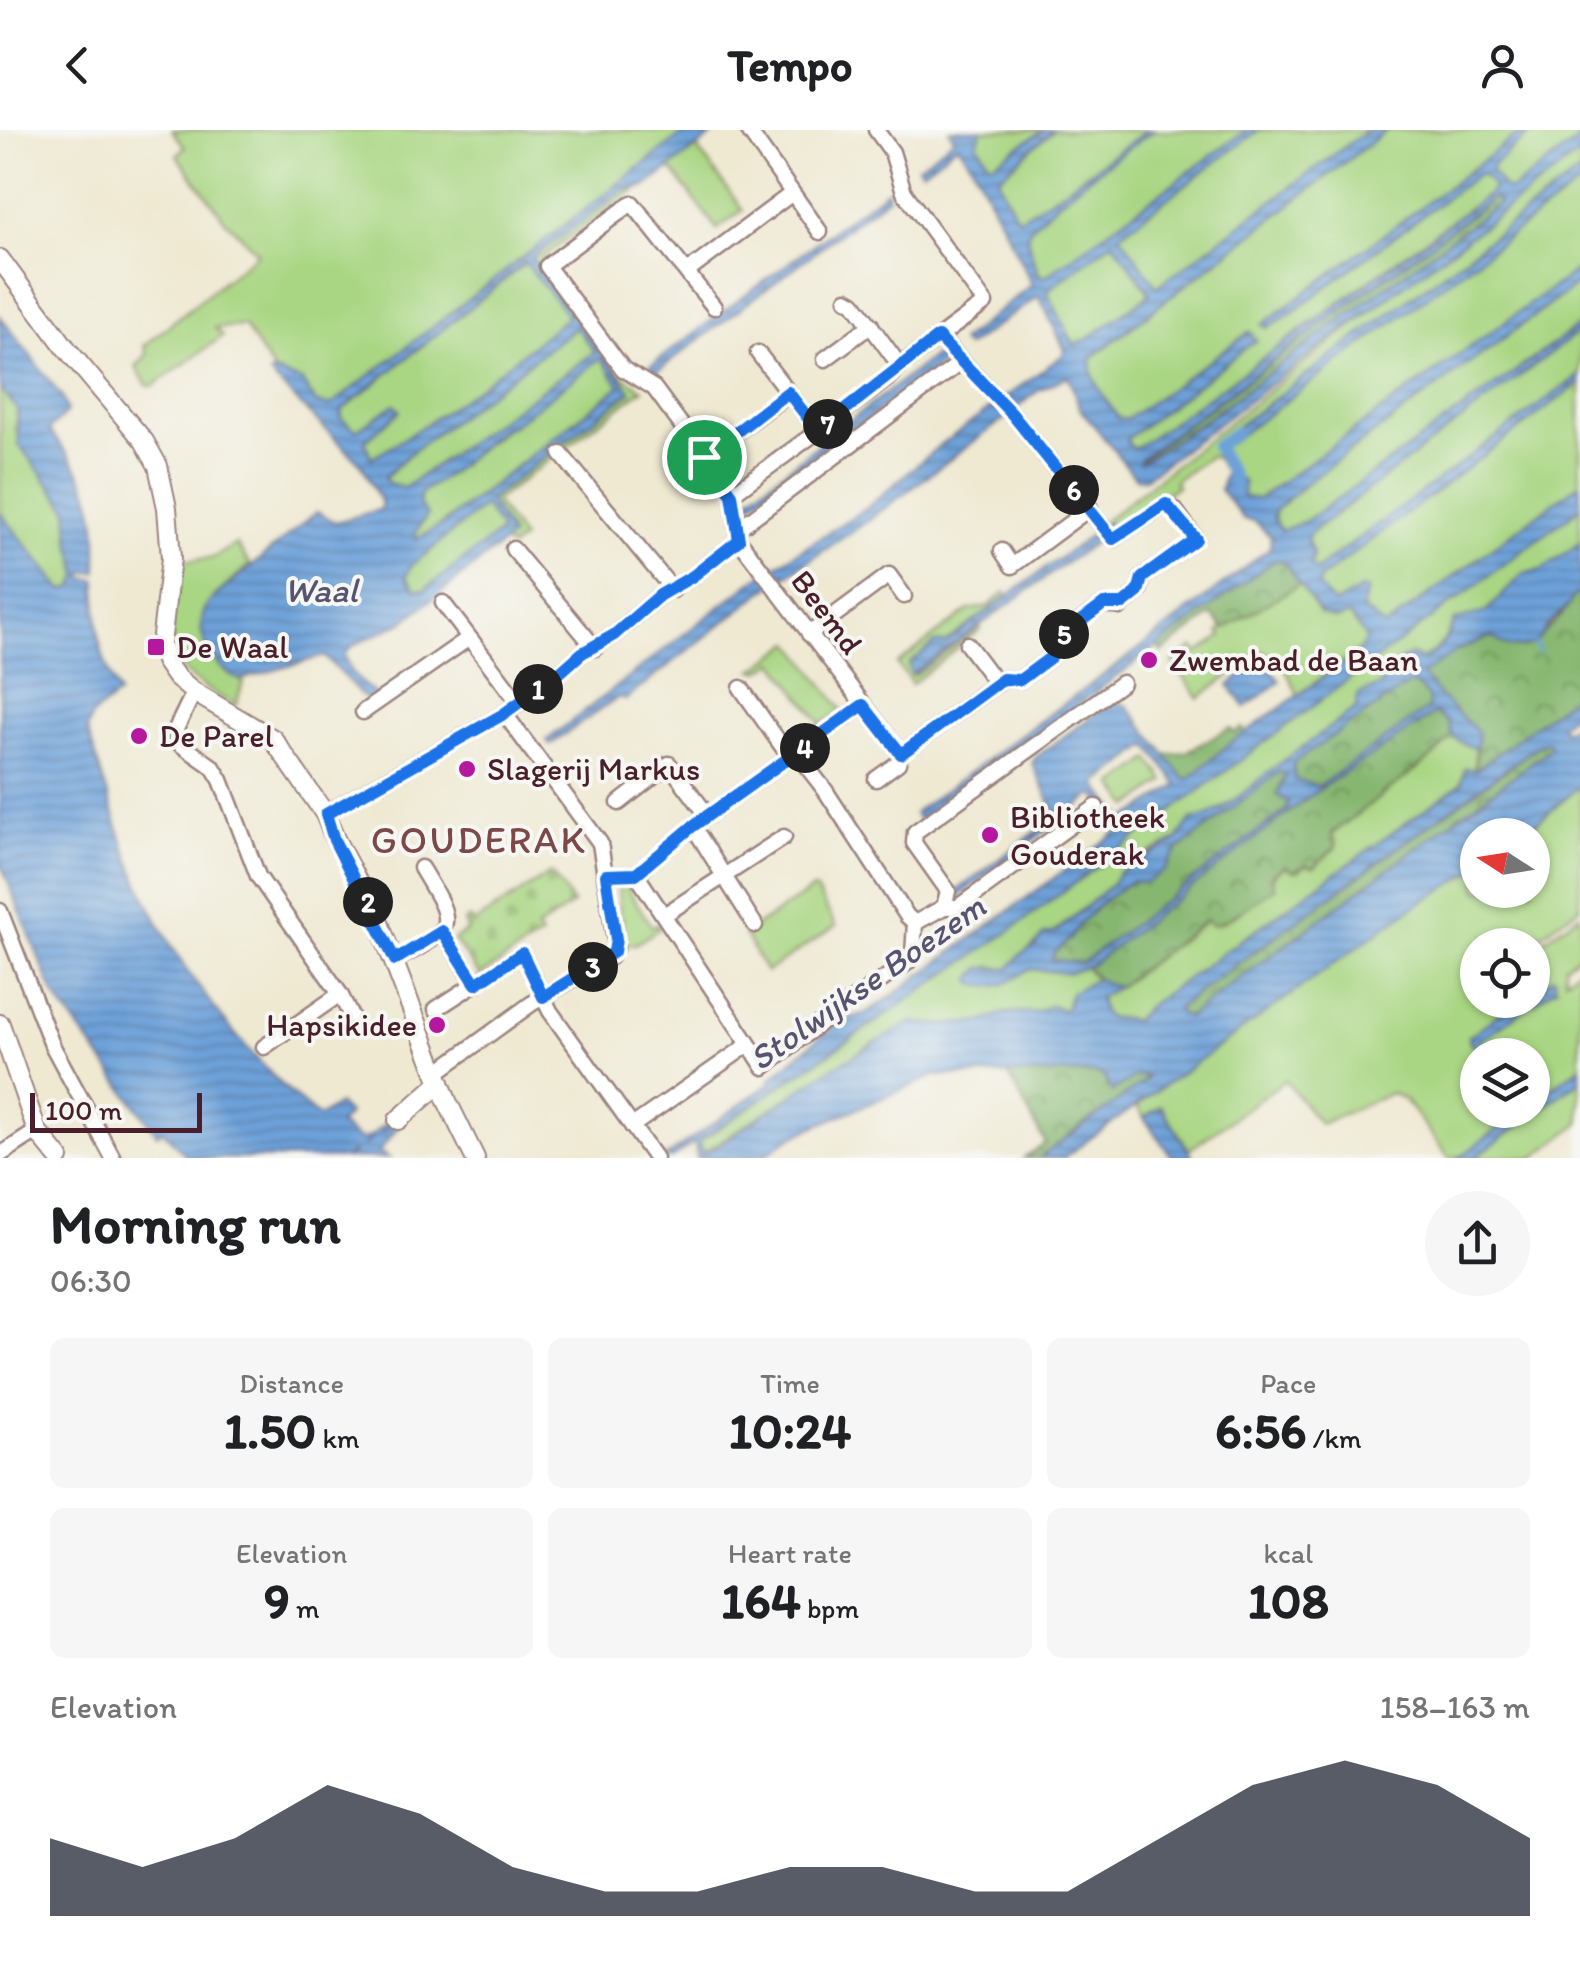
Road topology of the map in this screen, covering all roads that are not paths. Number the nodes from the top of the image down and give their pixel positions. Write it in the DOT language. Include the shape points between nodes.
graph roads {
  1 [pos="748,130"];
  2 [pos="876,130"];
  3 [pos="788,197"];
  4 [pos="820,232"];
  5 [pos="0,259"];
  6 [pos="687,272"];
  7 [pos="847,299"];
  8 [pos="714,307"];
  9 [pos="871,326"];
  10 [pos="938,337"];
  11 [pos="758,354"];
  12 [pos="825,359"];
  13 [pos="960,363"];
  14 [pos="900,366"];
  15 [pos="788,392"];
  16 [pos="818,431"];
  17 [pos="561,454"];
  18 [pos="704,457"];
  19 [pos="732,494"];
  20 [pos="1094,514"];
  21 [pos="739,534"];
  22 [pos="512,549"];
  23 [pos="1002,552"];
  24 [pos="673,590"];
  25 [pos="904,596"];
  26 [pos="443,603"];
  27 [pos="809,634"];
  28 [pos="469,638"];
  29 [pos="968,644"];
  30 [pos="594,648"];
  31 [pos="1122,682"];
  32 [pos="996,684"];
  33 [pos="740,688"];
  34 [pos="194,692"];
  35 [pos="520,703"];
  36 [pos="863,705"];
  37 [pos="372,706"];
  38 [pos="502,715"];
  39 [pos="901,754"];
  40 [pos="795,755"];
  41 [pos="876,779"];
  42 [pos="619,803"];
  43 [pos="1096,806"];
  44 [pos="326,814"];
  45 [pos="708,816"];
  46 [pos="693,826"];
  47 [pos="784,837"];
  48 [pos="421,868"];
  49 [pos="636,874"];
  50 [pos="606,875"];
  51 [pos="724,876"];
  52 [pos="944,907"];
  53 [pos="0,912"];
  54 [pos="664,915"];
  55 [pos="915,923"];
  56 [pos="755,925"];
  57 [pos="442,931"];
  58 [pos="395,960"];
  59 [pos="476,984"];
  60 [pos="340,994"];
  61 [pos="543,997"];
  62 [pos="436,1009"];
  63 [pos="0,1024"];
  64 [pos="356,1026"];
  65 [pos="748,1044"];
  66 [pos="264,1047"];
  67 [pos="438,1078"];
  68 [pos="398,1120"];
  69 [pos="632,1126"];
  70 [pos="37,1131"];
  71 [pos="0,1155"];
  72 [pos="59,1158"];
  73 [pos="113,1158"];
  74 [pos="476,1158"];
  75 [pos="656,1158"];
  1 -- 3 [label="street" via="793,192"];
  2 -- 10 [label="street" via="892,152 904,192 985,303"];
  3 -- 4 [label="street"];
  3 -- 6 [label="street"];
  5 -- 34 [label="street" via="144,441 160,475 171,558 160,644 176,677"];
  6 -- 8 [label="street"];
  6 -- 18 [label="street" via="632,203 547,266 623,370 654,388"];
  7 -- 9 [label="street"];
  9 -- 12 [label="street"];
  9 -- 14 [label="street"];
  10 -- 13 [label="street"];
  10 -- 14 [label="street"];
  11 -- 15 [label="street"];
  13 -- 20 [label="street" via="1012,414"];
  13 -- 21 [label="street"];
  14 -- 16 [label="street"];
  15 -- 16 [label="street"];
  15 -- 18 [label="street"];
  16 -- 19 [label="street"];
  17 -- 24 [label="street"];
  18 -- 19 [label="street"];
  19 -- 21 [label="street, Beemd"];
  20 -- 23 [label="street" via="1012,566"];
  20 -- 32 [label="street" via="1113,539 1166,504 1196,539 1142,578 1138,592 1123,604 1104,604 1060,637 1051,657 1020,680"];
  21 -- 24 [label="street"];
  21 -- 27 [label="street, Beemd"];
  22 -- 30 [label="street"];
  24 -- 30 [label="street"];
  25 -- 27 [label="street" via="889,575"];
  26 -- 28 [label="street"];
  27 -- 36 [label="street, Beemd"];
  28 -- 35 [label="street"];
  28 -- 37 [label="street"];
  29 -- 32 [label="street"];
  30 -- 35 [label="street"];
  31 -- 52 [label="street" via="915,832 914,843 948,891"];
  32 -- 39 [label="street"];
  33 -- 40 [label="street"];
  34 -- 44 [label="street" via="273,738"];
  34 -- 60 [label="street" via="176,741 222,780 258,876"];
  35 -- 38 [label="street"];
  36 -- 39 [label="street, Beemd"];
  36 -- 40 [label="street"];
  38 -- 44 [label="street"];
  38 -- 50 [label="street" via="600,843"];
  39 -- 41 [label="street"];
  40 -- 45 [label="street"];
  40 -- 55 [label="street"];
  42 -- 45 [label="street" via="669,764"];
  43 -- 52 [label="street" via="958,907"];
  44 -- 58 [label="street"];
  45 -- 46 [label="street"];
  46 -- 49 [label="street"];
  46 -- 51 [label="street"];
  47 -- 51 [label="street"];
  48 -- 57 [label="street" via="447,913"];
  49 -- 50 [label="street"];
  49 -- 54 [label="street"];
  50 -- 61 [label="street" via="616,947"];
  51 -- 54 [label="street"];
  51 -- 56 [label="street"];
  52 -- 55 [label="street"];
  53 -- 73 [label="street" via="52,1044"];
  54 -- 65 [label="street"];
  55 -- 65 [label="street" via="907,963 764,1067"];
  57 -- 58 [label="street"];
  57 -- 59 [label="street"];
  58 -- 67 [label="street"];
  59 -- 61 [label="street" via="522,953"];
  59 -- 62 [label="street"];
  60 -- 64 [label="street"];
  60 -- 66 [label="street"];
  61 -- 67 [label="street"];
  61 -- 69 [label="street"];
  63 -- 70 [label="street"];
  65 -- 69 [label="street"];
  67 -- 68 [label="street"];
  67 -- 74 [label="street"];
  69 -- 75 [label="street"];
  70 -- 71 [label="street"];
  70 -- 72 [label="street"];
}
